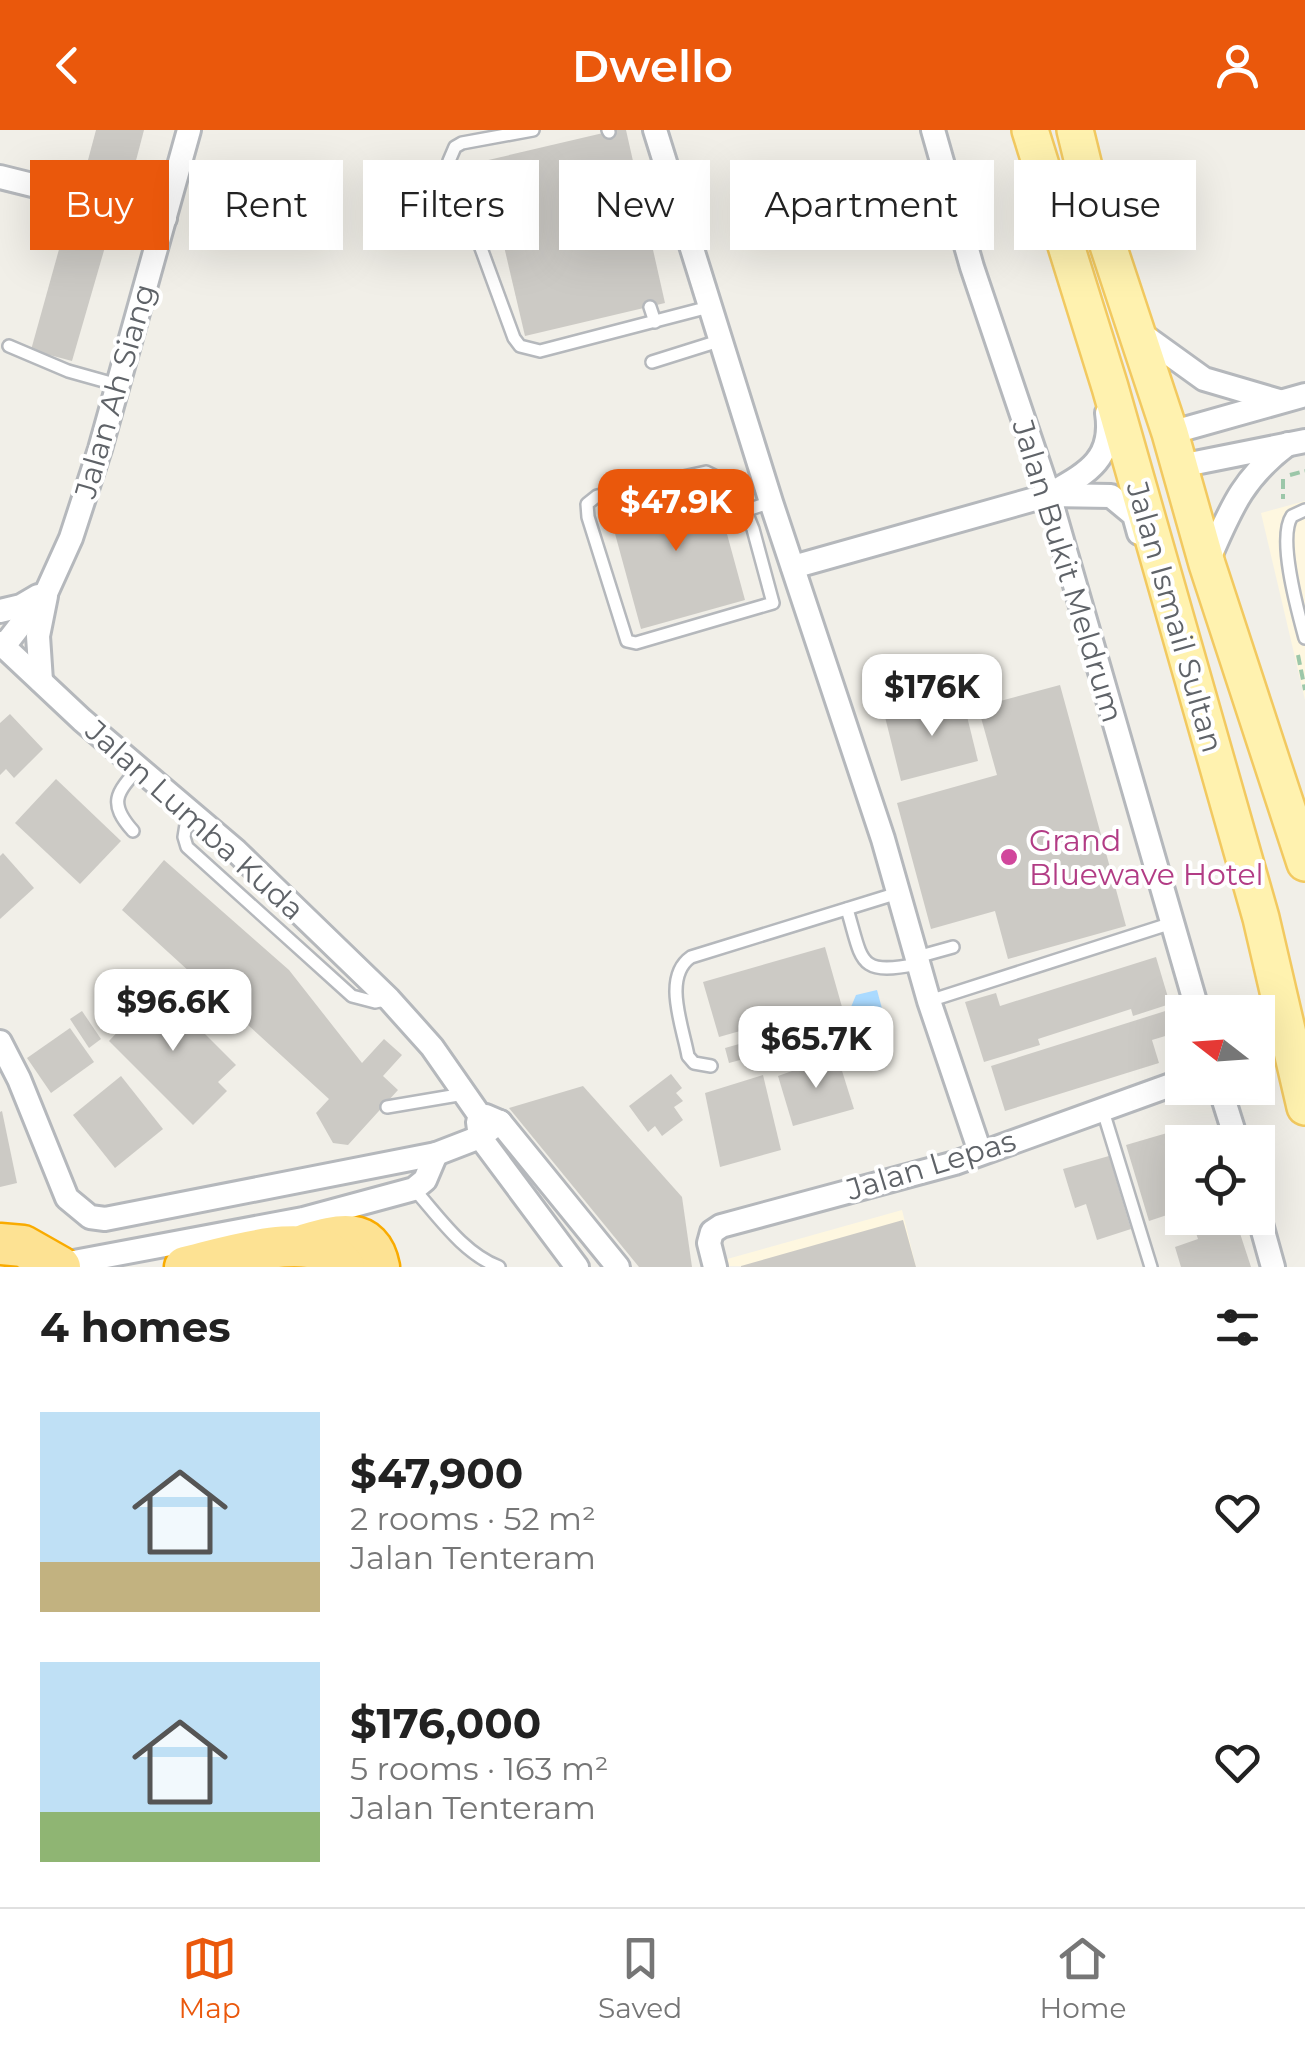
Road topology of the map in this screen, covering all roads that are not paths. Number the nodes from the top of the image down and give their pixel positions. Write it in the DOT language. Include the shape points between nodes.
graph roads {
  1 [pos="190,130"];
  2 [pos="533,130"];
  3 [pos="655,130"];
  4 [pos="933,130"];
  5 [pos="1030,130"];
  6 [pos="1075,130"];
  7 [pos="0,177"];
  8 [pos="30,184"];
  9 [pos="169,204"];
  10 [pos="156,250"];
  11 [pos="650,306"];
  12 [pos="712,306"];
  13 [pos="655,322"];
  14 [pos="1134,328"];
  15 [pos="722,340"];
  16 [pos="9,346"];
  17 [pos="652,362"];
  18 [pos="118,384"];
  19 [pos="1110,387"];
  20 [pos="1305,395"];
  21 [pos="1279,401"];
  22 [pos="1296,442"];
  23 [pos="1175,449"];
  24 [pos="1048,495"];
  25 [pos="1305,510"];
  26 [pos="747,511"];
  27 [pos="774,512"];
  28 [pos="729,516"];
  29 [pos="753,529"];
  30 [pos="1158,559"];
  31 [pos="1207,564"];
  32 [pos="793,568"];
  33 [pos="47,590"];
  34 [pos="0,611"];
  35 [pos="1305,638"];
  36 [pos="1,645"];
  37 [pos="41,681"];
  38 [pos="139,768"];
  39 [pos="133,831"];
  40 [pos="1305,863"];
  41 [pos="898,893"];
  42 [pos="847,909"];
  43 [pos="1172,923"];
  44 [pos="953,947"];
  45 [pos="918,960"];
  46 [pos="1193,995"];
  47 [pos="929,1000"];
  48 [pos="0,1042"];
  49 [pos="711,1066"];
  50 [pos="1165,1087"];
  51 [pos="387,1107"];
  52 [pos="1305,1107"];
  53 [pos="1102,1111"];
  54 [pos="480,1116"];
  55 [pos="980,1152"];
  56 [pos="436,1154"];
  57 [pos="414,1189"];
  58 [pos="1264,1235"];
  59 [pos="0,1244"];
  60 [pos="281,1256"];
  61 [pos="59,1266"];
  62 [pos="184,1267"];
  63 [pos="344,1267"];
  64 [pos="379,1267"];
  65 [pos="499,1267"];
  66 [pos="578,1267"];
  67 [pos="618,1267"];
  68 [pos="715,1267"];
  69 [pos="1151,1267"];
  70 [pos="1273,1267"];
  1 -- 9 [label="street, Jalan Ah Siang"];
  2 -- 13 [label="lane" via="462,142 450,161 514,338 540,351"];
  3 -- 12 [label="street"];
  4 -- 24 [label="street, Jalan Bukit Meldrum"];
  5 -- 19 [label="main road, Jalan Ismail Sultan"];
  6 -- 14 [label="main road, Jalan Ismail Sultan"];
  7 -- 8 [label="street"];
  10 -- 18 [label="street, Jalan Ah Siang"];
  11 -- 13 [label="lane"];
  12 -- 13 [label="lane"];
  12 -- 15 [label="street"];
  14 -- 21 [label="street" via="1204,379"];
  14 -- 23 [label="main road, Jalan Ismail Sultan"];
  15 -- 17 [label="lane"];
  15 -- 27 [label="street"];
  16 -- 18 [label="lane"];
  18 -- 33 [label="street, Jalan Ah Siang" via="71,538"];
  19 -- 24 [label="street" via="1104,452"];
  19 -- 30 [label="main road, Jalan Ismail Sultan"];
  20 -- 21 [label="street"];
  21 -- 22 [label="street"];
  21 -- 23 [label="street"];
  22 -- 23 [label="street"];
  22 -- 31 [label="street" via="1263,462 1237,496"];
  23 -- 31 [label="main road, Jalan Ismail Sultan"];
  24 -- 30 [label="street" via="1112,496 1134,515"];
  24 -- 32 [label="street"];
  24 -- 43 [label="street, Jalan Bukit Meldrum"];
  25 -- 35 [label="lane" via="1287,527"];
  26 -- 27 [label="lane"];
  26 -- 28 [label="lane"];
  26 -- 29 [label="lane"];
  26 -- 29 [label="lane" via="736,487 706,472 587,504 626,641 636,644 773,602"];
  27 -- 29 [label="lane"];
  27 -- 32 [label="street"];
  30 -- 52 [label="main road, Jalan Ismail Sultan" via="1261,918"];
  31 -- 40 [label="main road, Jalan Ismail Sultan"];
  32 -- 41 [label="street" via="888,838"];
  33 -- 34 [label="street"];
  33 -- 36 [label="street, Jalan Ah Siang"];
  33 -- 37 [label="street, Jalan Ah Siang" via="38,636"];
  36 -- 37 [label="street, Jalan Lumba Kuda"];
  37 -- 38 [label="street, Jalan Lumba Kuda"];
  38 -- 39 [label="lane" via="117,798 120,817"];
  38 -- 54 [label="street, Jalan Lumba Kuda" via="389,999"];
  41 -- 42 [label="lane"];
  41 -- 45 [label="street"];
  42 -- 45 [label="lane" via="867,964 888,970"];
  42 -- 49 [label="lane" via="682,963 675,982 688,1056"];
  43 -- 46 [label="street, Jalan Bukit Meldrum"];
  43 -- 47 [label="lane"];
  44 -- 45 [label="lane"];
  45 -- 47 [label="street"];
  47 -- 55 [label="street"];
  48 -- 56 [label="street" via="66,1198 90,1217"];
  50 -- 53 [label="street, Jalan Lepas"];
  51 -- 54 [label="lane"];
  53 -- 55 [label="street, Jalan Lepas"];
  53 -- 69 [label="lane"];
  54 -- 56 [label="street"];
  54 -- 66 [label="street"];
  54 -- 67 [label="street"];
  55 -- 68 [label="street, Jalan Lepas" via="720,1226 709,1243"];
  56 -- 57 [label="street"];
  57 -- 61 [label="street" via="303,1219"];
  57 -- 65 [label="lane" via="462,1242"];
  58 -- 70 [label="street"];
  59 -- 61 [label="highway" via="22,1246"];
  60 -- 62 [label="highway"];
  60 -- 63 [label="highway" via="323,1248"];
  60 -- 64 [label="highway" via="336,1235 356,1237 376,1253"];
}
